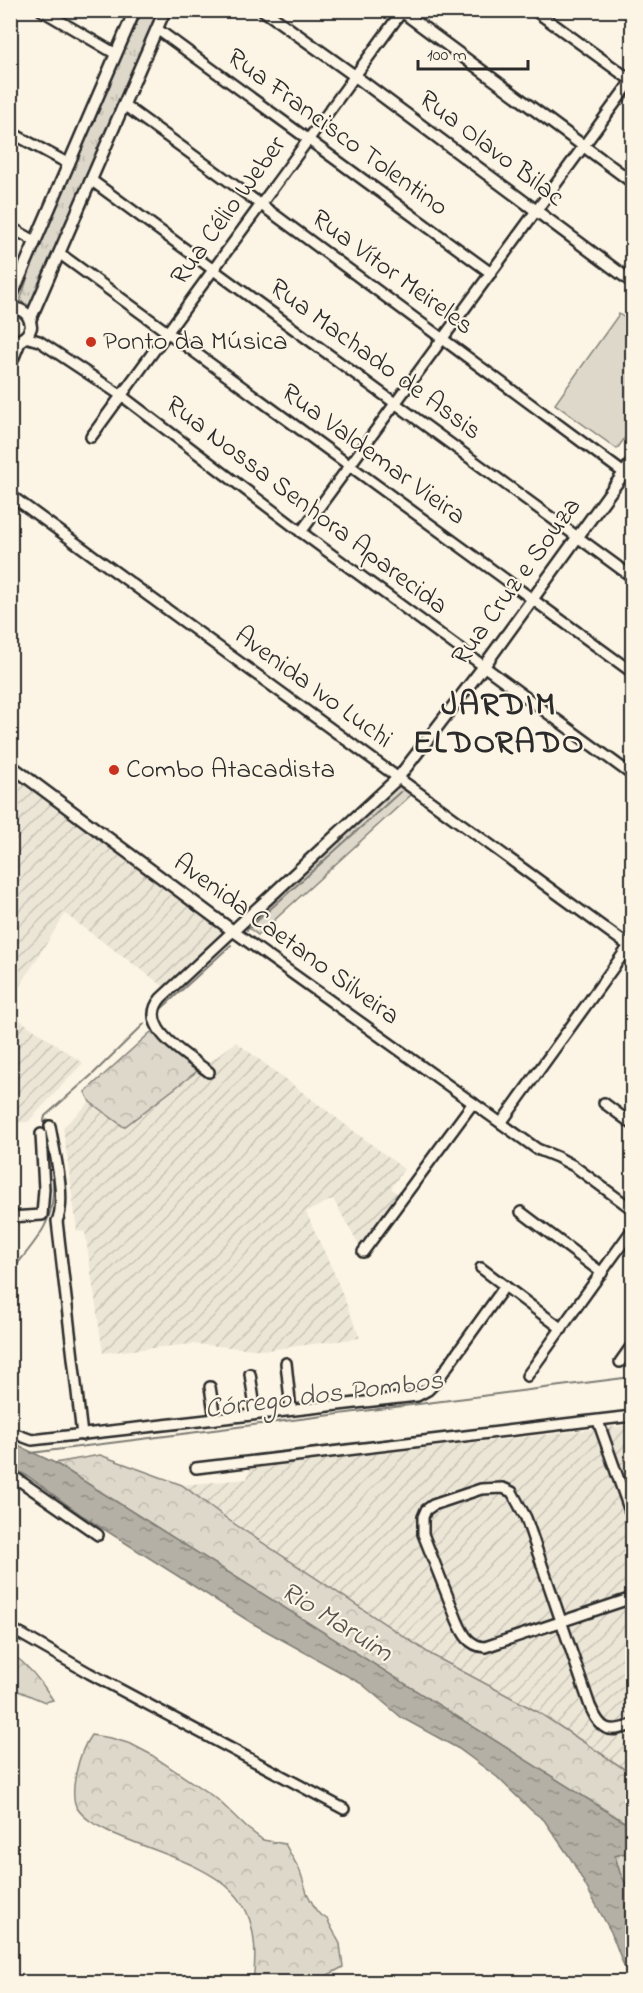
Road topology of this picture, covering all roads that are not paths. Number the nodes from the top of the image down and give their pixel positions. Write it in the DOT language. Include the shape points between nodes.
graph roads {
  1 [pos="41,10"];
  2 [pos="135,10"];
  3 [pos="165,10"];
  4 [pos="263,10"];
  5 [pos="534,10"];
  6 [pos="402,11"];
  7 [pos="157,29"];
  8 [pos="116,54"];
  9 [pos="355,76"];
  10 [pos="632,81"];
  11 [pos="124,105"];
  12 [pos="10,132"];
  13 [pos="309,139"];
  14 [pos="584,146"];
  15 [pos="69,164"];
  16 [pos="91,180"];
  17 [pos="633,182"];
  18 [pos="261,204"];
  19 [pos="536,211"];
  20 [pos="10,227"];
  21 [pos="35,241"];
  22 [pos="59,253"];
  23 [pos="214,269"];
  24 [pos="491,273"];
  25 [pos="633,282"];
  26 [pos="10,300"];
  27 [pos="10,309"];
  28 [pos="31,324"];
  29 [pos="168,333"];
  30 [pos="443,338"];
  31 [pos="18,340"];
  32 [pos="39,341"];
  33 [pos="10,366"];
  34 [pos="122,396"];
  35 [pos="396,402"];
  36 [pos="91,437"];
  37 [pos="633,462"];
  38 [pos="350,466"];
  39 [pos="629,476"];
  40 [pos="10,495"];
  41 [pos="301,532"];
  42 [pos="578,537"];
  43 [pos="633,577"];
  44 [pos="533,599"];
  45 [pos="484,666"];
  46 [pos="633,672"];
  47 [pos="10,765"];
  48 [pos="633,775"];
  49 [pos="398,778"];
  50 [pos="233,931"];
  51 [pos="209,1072"];
  52 [pos="473,1103"];
  53 [pos="604,1103"];
  54 [pos="501,1123"];
  55 [pos="633,1124"];
  56 [pos="50,1126"];
  57 [pos="41,1134"];
  58 [pos="633,1209"];
  59 [pos="521,1212"];
  60 [pos="43,1216"];
  61 [pos="10,1217"];
  62 [pos="56,1221"];
  63 [pos="633,1230"];
  64 [pos="363,1252"];
  65 [pos="481,1268"];
  66 [pos="602,1273"];
  67 [pos="506,1286"];
  68 [pos="561,1329"];
  69 [pos="633,1345"];
  70 [pos="620,1362"];
  71 [pos="286,1363"];
  72 [pos="250,1374"];
  73 [pos="527,1376"];
  74 [pos="210,1387"];
  75 [pos="291,1410"];
  76 [pos="256,1414"];
  77 [pos="633,1416"];
  78 [pos="215,1419"];
  79 [pos="598,1420"];
  80 [pos="10,1432"];
  81 [pos="82,1435"];
  82 [pos="196,1468"];
  83 [pos="10,1474"];
  84 [pos="633,1517"];
  85 [pos="98,1535"];
  86 [pos="633,1598"];
  87 [pos="562,1622"];
  88 [pos="10,1628"];
  89 [pos="633,1725"];
  90 [pos="344,1809"];
  1 -- 8 [label="street"];
  2 -- 8 [label="main road"];
  3 -- 7 [label="main road"];
  4 -- 9 [label="main road, Rua Olavo Bilac"];
  5 -- 10 [label="street"];
  6 -- 9 [label="street, Rua Célio Weber"];
  6 -- 14 [label="main road"];
  7 -- 11 [label="main road"];
  7 -- 13 [label="street, Rua Francisco Tolentino"];
  8 -- 15 [label="main road"];
  9 -- 13 [label="street, Rua Célio Weber"];
  9 -- 19 [label="main road, Rua Olavo Bilac"];
  10 -- 14 [label="street"];
  11 -- 16 [label="main road"];
  11 -- 18 [label="street, Rua Vítor Meireles"];
  12 -- 15 [label="street"];
  13 -- 18 [label="street, Rua Célio Weber"];
  13 -- 24 [label="street, Rua Francisco Tolentino"];
  14 -- 17 [label="main road"];
  14 -- 19 [label="street"];
  15 -- 21 [label="main road"];
  16 -- 22 [label="main road"];
  16 -- 23 [label="street, Rua Machado de Assis"];
  18 -- 23 [label="street, Rua Célio Weber"];
  18 -- 30 [label="street, Rua Vítor Meireles"];
  19 -- 24 [label="street"];
  19 -- 25 [label="main road, Rua Olavo Bilac"];
  20 -- 21 [label="street"];
  21 -- 26 [label="main road"];
  22 -- 28 [label="main road"];
  22 -- 29 [label="street, Rua Valdemar Vieira"];
  23 -- 29 [label="street, Rua Célio Weber"];
  23 -- 35 [label="street, Rua Machado de Assis"];
  24 -- 30 [label="street"];
  27 -- 28 [label="main road" via="27,314"];
  28 -- 31 [label="main road"];
  28 -- 32 [label="street, Rua Nossa Senhora Aparecida"];
  29 -- 34 [label="street, Rua Célio Weber"];
  29 -- 38 [label="street, Rua Valdemar Vieira"];
  30 -- 35 [label="street"];
  30 -- 39 [label="street, Rua Vítor Meireles"];
  31 -- 32 [label="street, Rua Nossa Senhora Aparecida"];
  31 -- 33 [label="main road"];
  32 -- 34 [label="street, Rua Nossa Senhora Aparecida"];
  34 -- 36 [label="street, Rua Célio Weber"];
  34 -- 41 [label="street, Rua Nossa Senhora Aparecida"];
  35 -- 38 [label="street"];
  35 -- 42 [label="street, Rua Machado de Assis"];
  37 -- 39 [label="main road, Rua Cruz e Souza"];
  38 -- 41 [label="street"];
  38 -- 44 [label="street, Rua Valdemar Vieira"];
  39 -- 42 [label="main road, Rua Cruz e Souza"];
  40 -- 49 [label="street, Avenida Ivo Luchi"];
  41 -- 45 [label="street, Rua Nossa Senhora Aparecida"];
  42 -- 43 [label="street, Rua Machado de Assis"];
  42 -- 44 [label="main road, Rua Cruz e Souza"];
  44 -- 45 [label="main road, Rua Cruz e Souza"];
  44 -- 46 [label="street, Rua Valdemar Vieira"];
  45 -- 48 [label="street, Rua Nossa Senhora Aparecida"];
  45 -- 49 [label="main road, Rua Cruz e Souza"];
  47 -- 50 [label="main road, Avenida Caetano Silveira"];
  49 -- 50 [label="main road, Rua Cruz e Souza"];
  49 -- 54 [label="street, Avenida Ivo Luchi" via="629,946"];
  50 -- 51 [label="street" via="155,1008 159,1032"];
  50 -- 52 [label="street, Avenida Caetano Silveira"];
  52 -- 54 [label="street, Avenida Caetano Silveira"];
  52 -- 64 [label="street"];
  53 -- 55 [label="street"];
  54 -- 58 [label="street, Avenida Caetano Silveira" via="537,1149 574,1166"];
  56 -- 62 [label="street" via="61,1207"];
  57 -- 60 [label="street"];
  59 -- 66 [label="street"];
  60 -- 61 [label="street"];
  60 -- 62 [label="street"];
  62 -- 81 [label="street"];
  63 -- 66 [label="street"];
  65 -- 67 [label="street"];
  66 -- 68 [label="street"];
  67 -- 68 [label="street"];
  67 -- 75 [label="street" via="437,1381 422,1394"];
  68 -- 73 [label="street"];
  69 -- 70 [label="street"];
  71 -- 75 [label="street"];
  72 -- 76 [label="street"];
  74 -- 78 [label="street"];
  75 -- 76 [label="street"];
  76 -- 78 [label="street"];
  77 -- 79 [label="street"];
  78 -- 81 [label="street"];
  79 -- 82 [label="street"];
  79 -- 84 [label="street"];
  80 -- 81 [label="street" via="32,1440"];
  83 -- 85 [label="street"];
  86 -- 87 [label="street"];
  87 -- 87 [label="street" via="512,1492 481,1488 426,1510 423,1534 460,1627 470,1642 485,1647"];
  87 -- 89 [label="street" via="590,1706 602,1725 609,1730"];
  88 -- 90 [label="street"];
}
